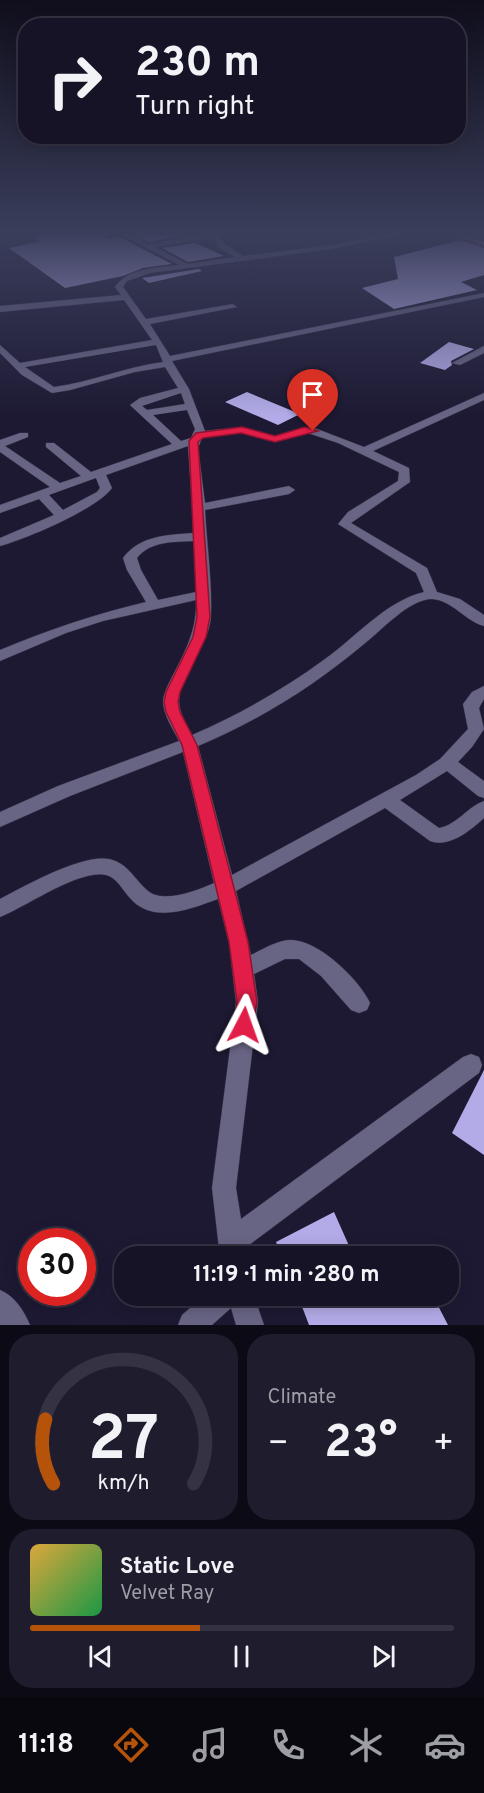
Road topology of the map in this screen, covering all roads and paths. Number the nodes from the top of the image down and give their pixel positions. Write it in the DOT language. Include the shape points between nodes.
graph roads {
  1 [pos="124,294"];
  2 [pos="484,294"];
  3 [pos="126,297"];
  4 [pos="233,307"];
  5 [pos="0,309"];
  6 [pos="145,322"];
  7 [pos="158,342"];
  8 [pos="0,348"];
  9 [pos="484,349"];
  10 [pos="166,358"];
  11 [pos="456,363"];
  12 [pos="17,366"];
  13 [pos="188,398"];
  14 [pos="482,399"];
  15 [pos="143,414"];
  16 [pos="24,435"];
  17 [pos="191,441"];
  18 [pos="50,445"];
  19 [pos="0,446"];
  20 [pos="364,451"];
  21 [pos="95,475"];
  22 [pos="59,488"];
  23 [pos="289,490"];
  24 [pos="41,494"];
  25 [pos="199,508"];
  26 [pos="0,509"];
  27 [pos="61,516"];
  28 [pos="201,536"];
  29 [pos="1,540"];
  30 [pos="204,594"];
  31 [pos="432,595"];
  32 [pos="154,604"];
  33 [pos="484,621"];
  34 [pos="0,656"];
  35 [pos="484,691"];
  36 [pos="189,745"];
  37 [pos="447,762"];
  38 [pos="484,791"];
  39 [pos="385,799"];
  40 [pos="484,808"];
  41 [pos="0,820"];
  42 [pos="225,888"];
  43 [pos="0,908"];
  44 [pos="242,969"];
  45 [pos="358,1003"];
  46 [pos="471,1065"];
  47 [pos="231,1246"];
  48 [pos="237,1246"];
  49 [pos="0,1303"];
  50 [pos="213,1306"];
  51 [pos="244,1306"];
  52 [pos="16,1325"];
  53 [pos="192,1325"];
  54 [pos="250,1325"];
  1 -- 3 [label="street"];
  2 -- 10 [label="street" via="240,346 226,339"];
  3 -- 5 [label="street"];
  3 -- 6 [label="street"];
  4 -- 6 [label="street"];
  6 -- 7 [label="street"];
  7 -- 10 [label="street"];
  7 -- 12 [label="street"];
  8 -- 12 [label="street"];
  9 -- 11 [label="street"];
  10 -- 12 [label="street" via="58,390 47,388"];
  10 -- 13 [label="street"];
  13 -- 15 [label="street"];
  13 -- 15 [label="street" via="138,403 135,405"];
  13 -- 17 [label="street" via="200,429"];
  14 -- 20 [label="street"];
  15 -- 17 [label="street"];
  16 -- 19 [label="street"];
  17 -- 20 [label="street" via="242,430 275,439 305,430"];
  17 -- 21 [label="street"];
  17 -- 25 [label="street"];
  18 -- 21 [label="street"];
  19 -- 22 [label="street"];
  20 -- 31 [label="street" via="405,470 406,478 393,492 352,514 344,524 422,571"];
  21 -- 22 [label="street"];
  21 -- 27 [label="street" via="105,492"];
  22 -- 24 [label="street"];
  23 -- 25 [label="street"];
  24 -- 26 [label="street"];
  24 -- 27 [label="street"];
  25 -- 28 [label="street"];
  27 -- 29 [label="street"];
  28 -- 30 [label="street"];
  28 -- 32 [label="street" via="152,543 134,551 130,558 134,570"];
  30 -- 32 [label="street"];
  30 -- 36 [label="street" via="199,637 171,702"];
  31 -- 33 [label="street" via="451,601"];
  31 -- 36 [label="street" via="399,609 293,689"];
  32 -- 34 [label="street" via="61,630"];
  35 -- 37 [label="street" via="470,705 476,729"];
  36 -- 41 [label="street" via="58,793"];
  36 -- 42 [label="street"];
  37 -- 38 [label="street"];
  37 -- 39 [label="street"];
  39 -- 40 [label="street" via="436,836 444,836"];
  39 -- 42 [label="street"];
  42 -- 43 [label="street" via="173,904 153,904 137,895 119,872 108,867 91,868"];
  42 -- 44 [label="street"];
  44 -- 45 [label="street" via="288,949 301,950 318,960"];
  44 -- 47 [label="street" via="247,1002 224,1188"];
  46 -- 48 [label="street"];
  49 -- 52 [label="street"];
  50 -- 53 [label="street"];
  51 -- 54 [label="street"];
}
